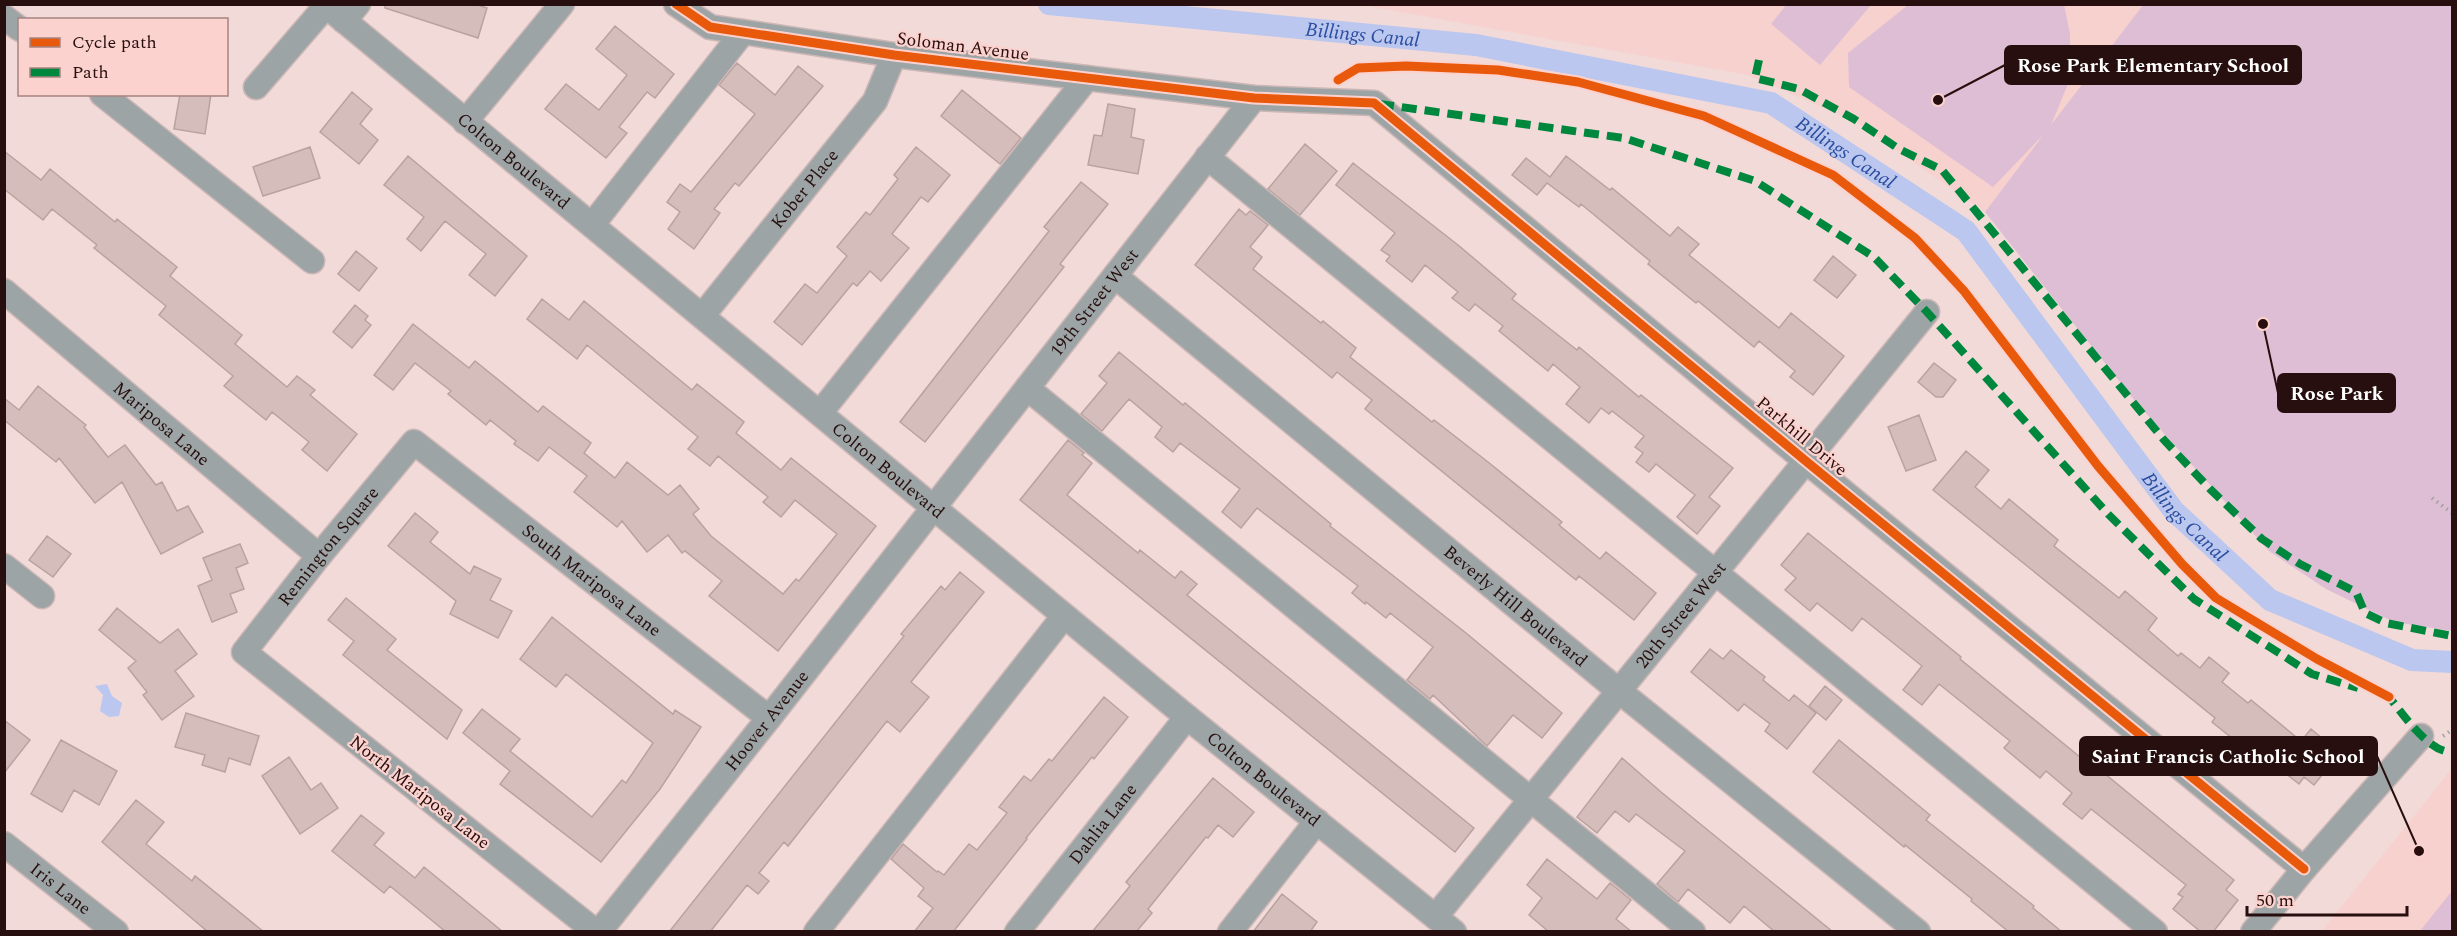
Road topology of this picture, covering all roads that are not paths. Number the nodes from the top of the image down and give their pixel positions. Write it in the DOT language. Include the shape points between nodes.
graph roads {
  1 [pos="562,4"];
  2 [pos="676,4"];
  3 [pos="325,5"];
  4 [pos="351,13"];
  5 [pos="4,17"];
  6 [pos="18,28"];
  7 [pos="743,32"];
  8 [pos="894,55"];
  9 [pos="1087,78"];
  10 [pos="256,87"];
  11 [pos="105,96"];
  12 [pos="1254,98"];
  13 [pos="465,122"];
  14 [pos="1207,157"];
  15 [pos="592,225"];
  16 [pos="312,261"];
  17 [pos="1115,276"];
  18 [pos="4,291"];
  19 [pos="1927,312"];
  20 [pos="703,315"];
  21 [pos="1027,388"];
  22 [pos="820,413"];
  23 [pos="414,442"];
  24 [pos="1807,462"];
  25 [pos="933,507"];
  26 [pos="319,556"];
  27 [pos="4,566"];
  28 [pos="1716,572"];
  29 [pos="42,596"];
  30 [pos="1065,616"];
  31 [pos="244,652"];
  32 [pos="1619,691"];
  33 [pos="1187,717"];
  34 [pos="769,718"];
  35 [pos="2421,736"];
  36 [pos="1530,798"];
  37 [pos="1317,821"];
  38 [pos="4,844"];
  39 [pos="2304,869"];
  40 [pos="1436,916"];
  41 [pos="116,932"];
  42 [pos="597,932"];
  43 [pos="816,932"];
  44 [pos="1017,932"];
  45 [pos="1230,932"];
  46 [pos="1454,932"];
  47 [pos="1692,932"];
  48 [pos="1918,932"];
  49 [pos="2155,932"];
  50 [pos="2253,932"];
  1 -- 13 [label="street"];
  2 -- 7 [label="street, Soloman Avenue" via="710,27"];
  3 -- 4 [label="street, Colton Boulevard"];
  3 -- 10 [label="street"];
  4 -- 13 [label="street, Colton Boulevard"];
  5 -- 6 [label="street"];
  7 -- 8 [label="street, Soloman Avenue"];
  7 -- 15 [label="street"];
  8 -- 9 [label="street, Soloman Avenue"];
  8 -- 20 [label="street, Kober Place" via="875,101"];
  9 -- 12 [label="street, Soloman Avenue"];
  9 -- 22 [label="street"];
  11 -- 16 [label="street"];
  12 -- 14 [label="street, 19th Street West"];
  12 -- 24 [label="street, Parkhill Drive" via="1374,103"];
  13 -- 15 [label="street, Colton Boulevard"];
  14 -- 17 [label="street, 19th Street West"];
  14 -- 28 [label="street"];
  15 -- 20 [label="street, Colton Boulevard"];
  17 -- 21 [label="street, 19th Street West"];
  17 -- 32 [label="street, Beverly Hill Boulevard"];
  18 -- 26 [label="street, Mariposa Lane"];
  19 -- 24 [label="street, 20th Street West"];
  20 -- 22 [label="street, Colton Boulevard"];
  21 -- 25 [label="street, 19th Street West"];
  21 -- 36 [label="street"];
  22 -- 25 [label="street, Colton Boulevard"];
  23 -- 26 [label="street, Remington Square"];
  23 -- 34 [label="street, South Mariposa Lane"];
  24 -- 28 [label="street, 20th Street West"];
  24 -- 39 [label="street, Parkhill Drive"];
  25 -- 30 [label="street, Colton Boulevard"];
  25 -- 34 [label="street, Hoover Avenue"];
  26 -- 31 [label="street, Remington Square"];
  27 -- 29 [label="street"];
  28 -- 32 [label="street, 20th Street West"];
  28 -- 49 [label="street"];
  30 -- 33 [label="street, Colton Boulevard"];
  30 -- 43 [label="street"];
  31 -- 42 [label="street, North Mariposa Lane"];
  32 -- 36 [label="street, 20th Street West"];
  32 -- 48 [label="street, Beverly Hill Boulevard"];
  33 -- 37 [label="street, Colton Boulevard"];
  33 -- 44 [label="street, Dahlia Lane"];
  34 -- 42 [label="street, Hoover Avenue"];
  35 -- 39 [label="street"];
  36 -- 40 [label="street, 20th Street West"];
  36 -- 47 [label="street"];
  37 -- 40 [label="street, Colton Boulevard"];
  37 -- 45 [label="street"];
  38 -- 41 [label="street, Iris Lane"];
  39 -- 50 [label="street"];
  40 -- 46 [label="street, Colton Boulevard"];
}
